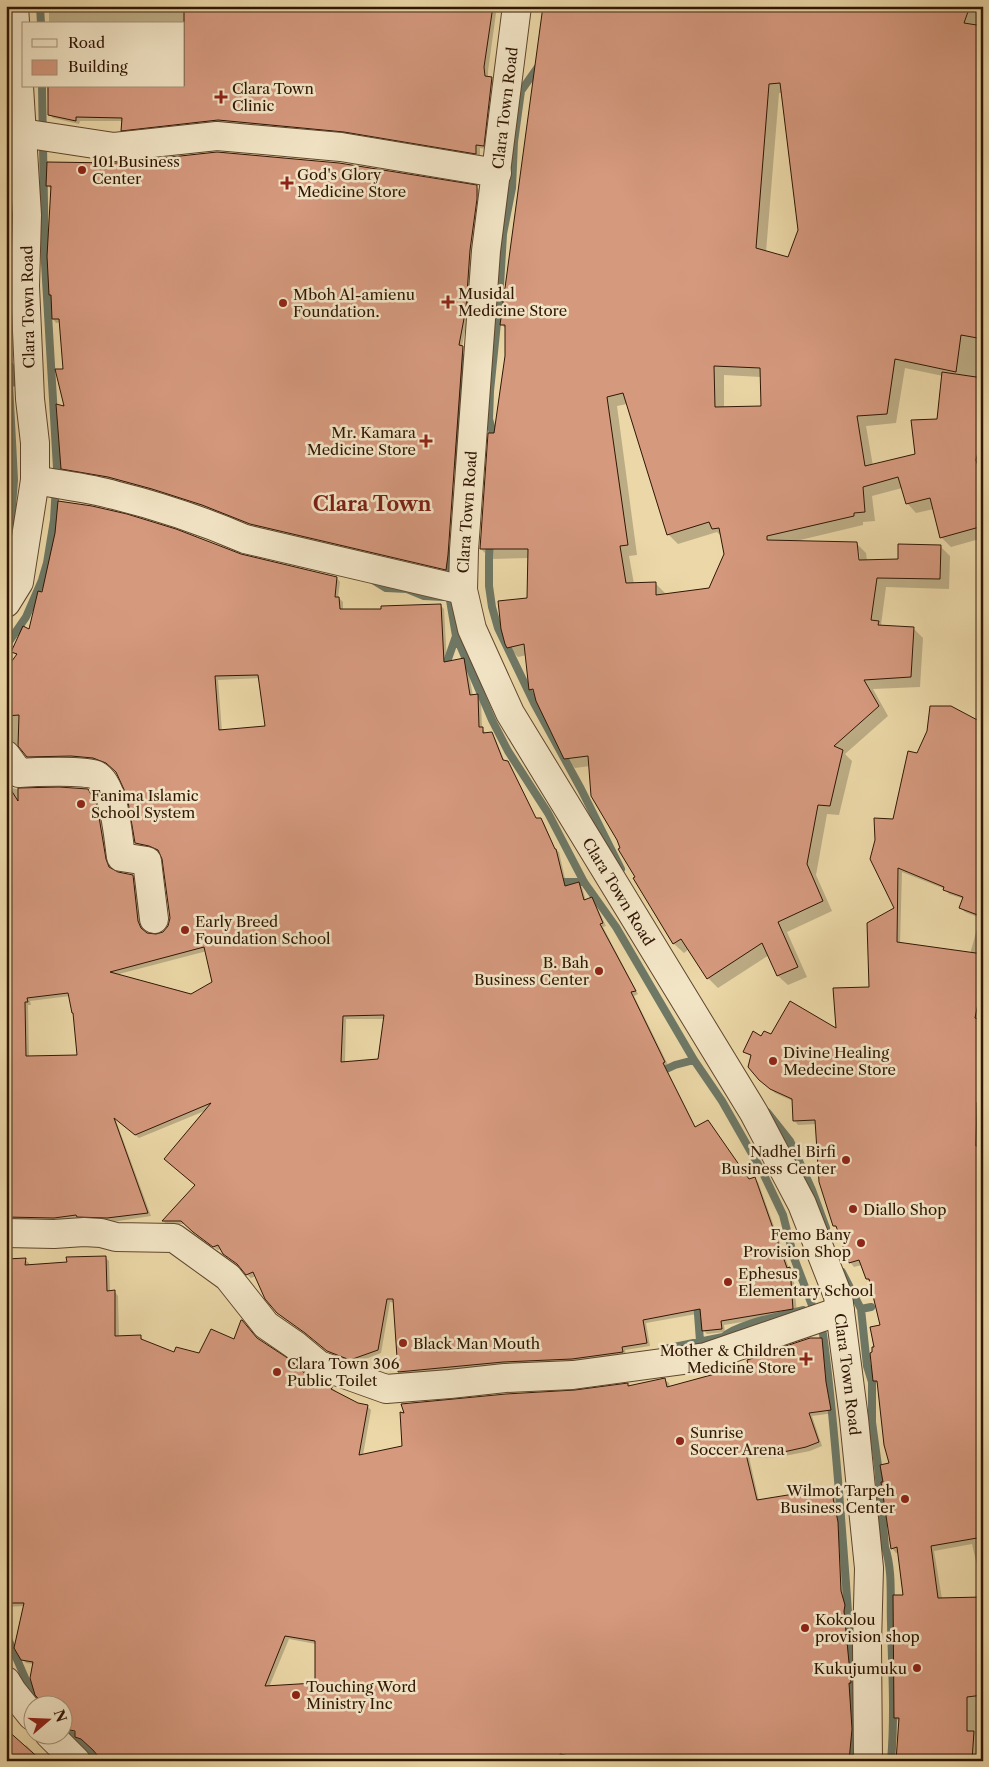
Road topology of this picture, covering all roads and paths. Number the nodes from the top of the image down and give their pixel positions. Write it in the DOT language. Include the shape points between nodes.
graph roads {
  1 [pos="14,6"];
  2 [pos="517,6"];
  3 [pos="14,133"];
  4 [pos="497,174"];
  5 [pos="35,480"];
  6 [pos="463,590"];
  7 [pos="6,603"];
  8 [pos="6,755"];
  9 [pos="154,919"];
  10 [pos="6,1233"];
  11 [pos="840,1311"];
  12 [pos="6,1681"];
  13 [pos="22,1704"];
  14 [pos="59,1744"];
  15 [pos="76,1761"];
  16 [pos="868,1761"];
  1 -- 3 [label="street, Clara Town Road"];
  2 -- 4 [label="street, Clara Town Road"];
  3 -- 4 [label="street" via="114,147 217,136 341,147"];
  3 -- 5 [label="street, Clara Town Road" via="27,215 25,286"];
  4 -- 6 [label="street, Clara Town Road" via="486,251"];
  5 -- 6 [label="street" via="112,494 245,539"];
  5 -- 7 [label="street, Clara Town Road" via="19,582"];
  6 -- 11 [label="street, Clara Town Road" via="472,629 510,713 754,1113 802,1204 838,1296"];
  8 -- 9 [label="street" via="19,773 95,774 101,778 111,795 122,857 147,861"];
  10 -- 11 [label="street" via="84,1232 116,1237 174,1238 228,1276 266,1325 319,1365 386,1389 573,1375 706,1357"];
  11 -- 16 [label="street, Clara Town Road" via="869,1568"];
  12 -- 13 [label="street"];
  14 -- 15 [label="street"];
}
